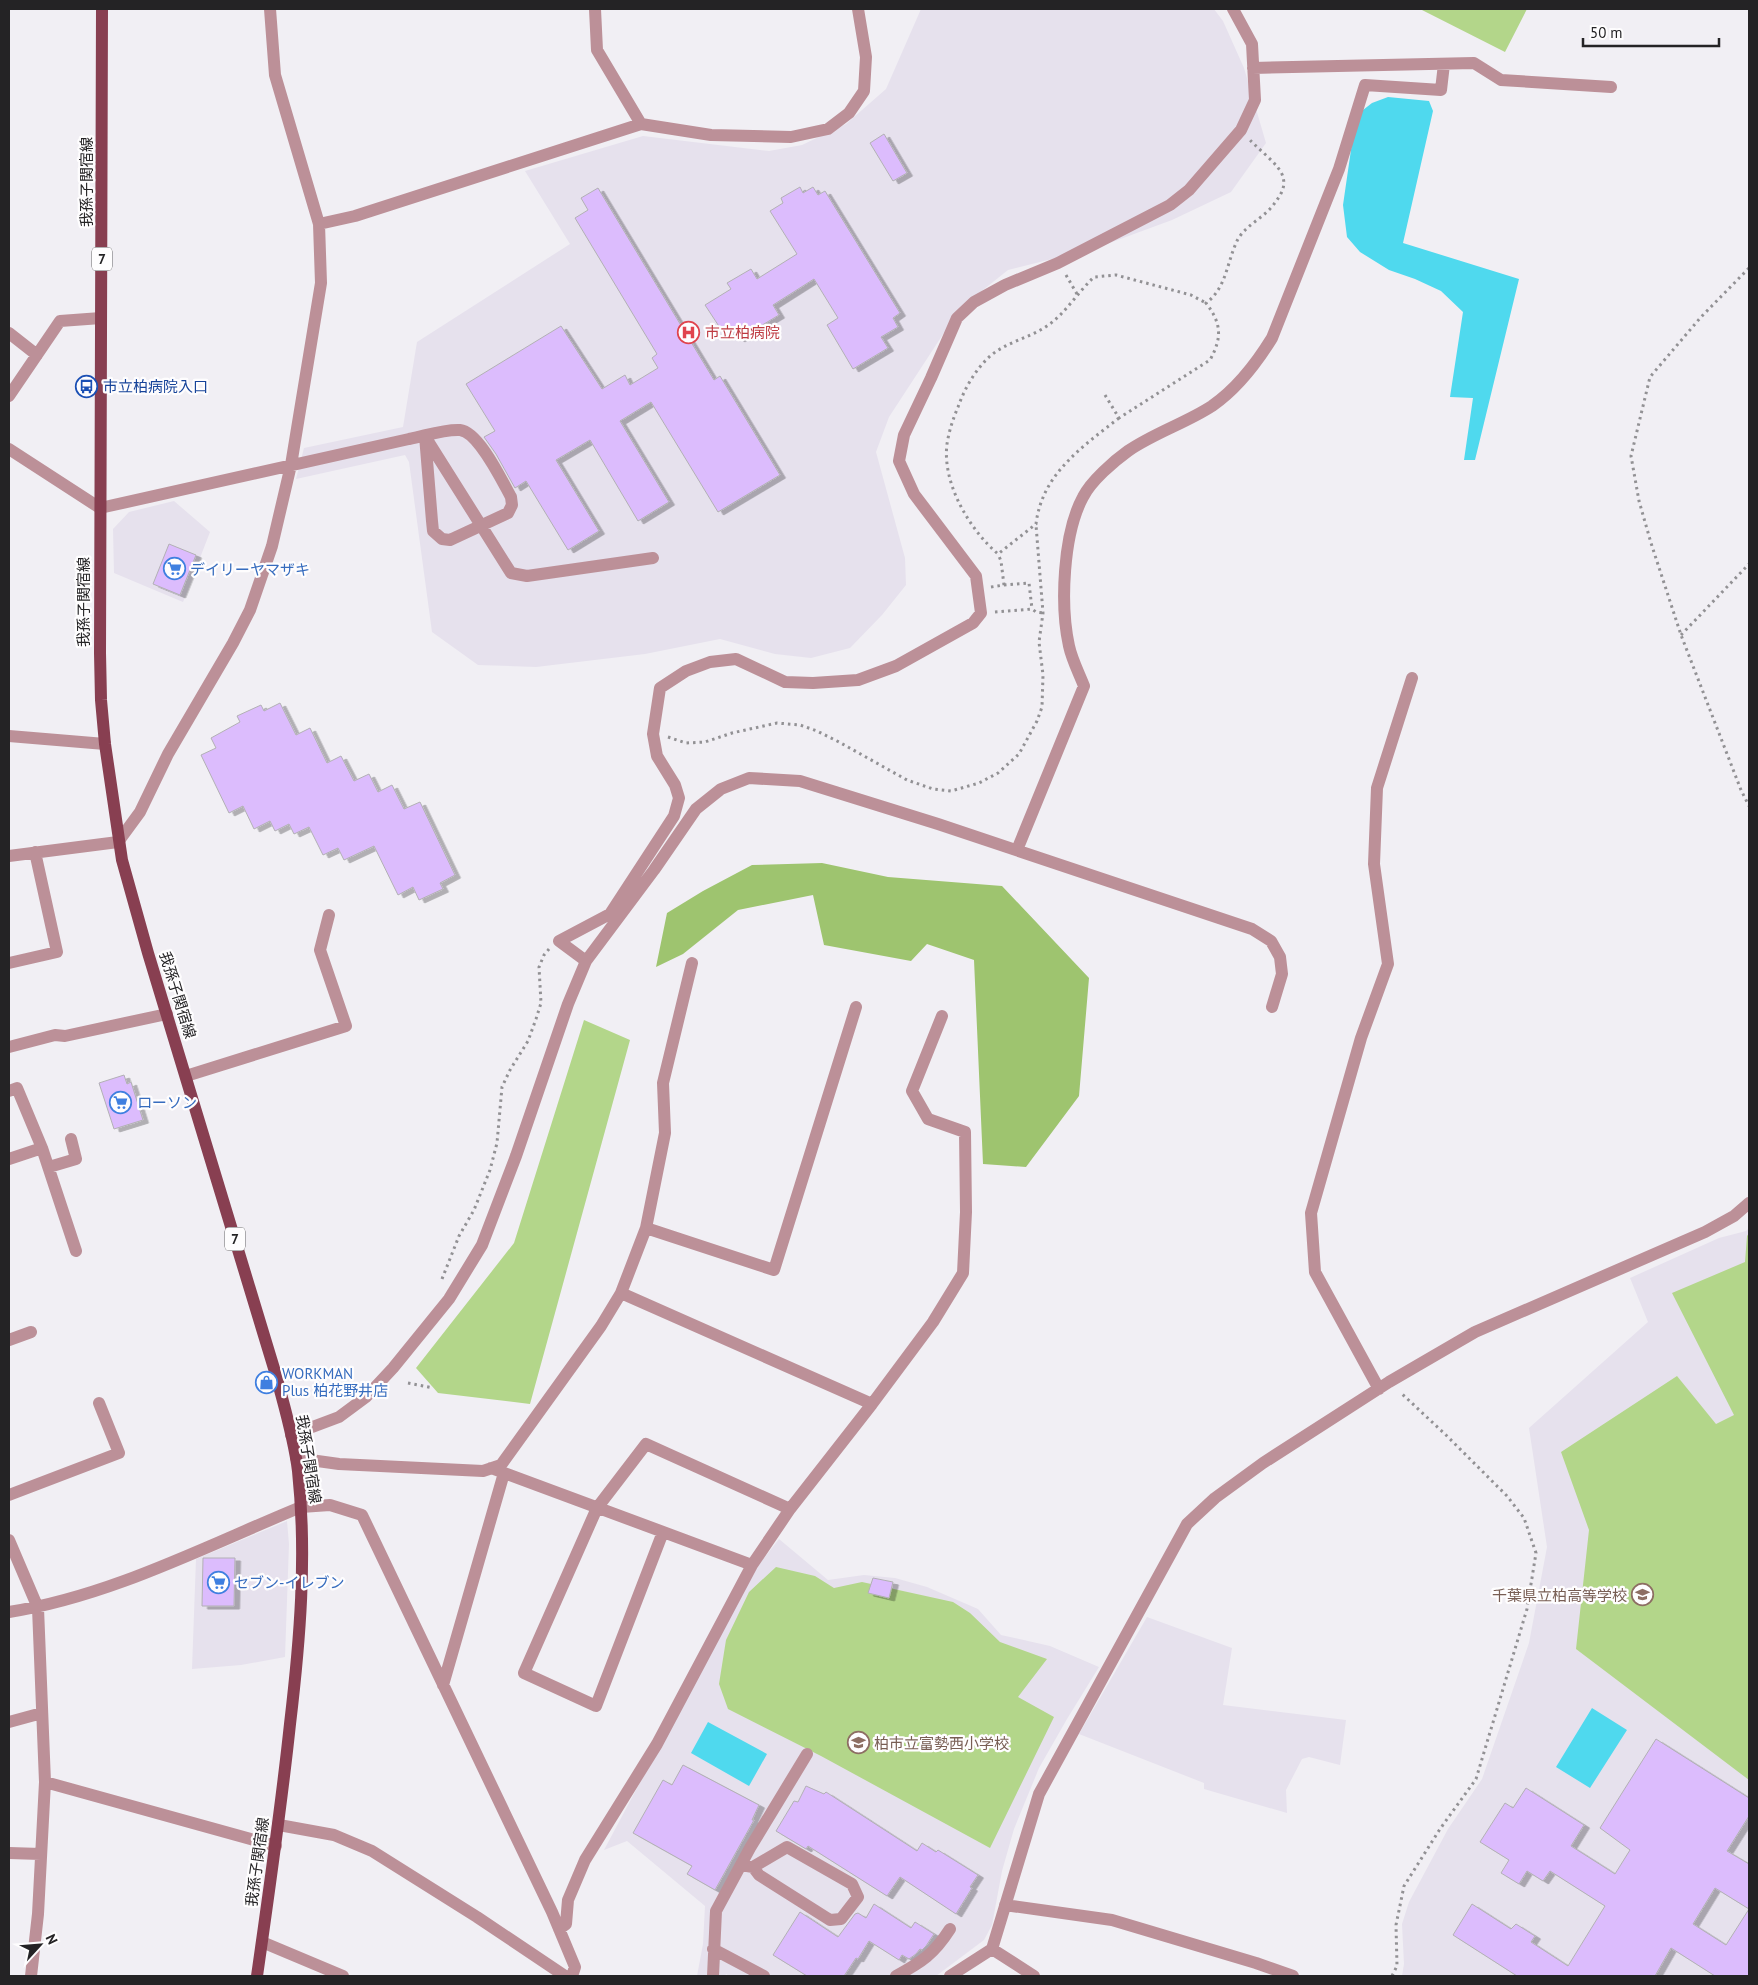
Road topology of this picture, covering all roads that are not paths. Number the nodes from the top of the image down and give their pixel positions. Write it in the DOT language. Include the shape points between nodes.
graph roads {
  1 [pos="102,9"];
  2 [pos="270,9"];
  3 [pos="595,9"];
  4 [pos="858,9"];
  5 [pos="1233,9"];
  6 [pos="1444,64"];
  7 [pos="1253,68"];
  8 [pos="1611,87"];
  9 [pos="641,124"];
  10 [pos="319,224"];
  11 [pos="101,318"];
  12 [pos="9,333"];
  13 [pos="36,355"];
  14 [pos="9,396"];
  15 [pos="425,436"];
  16 [pos="9,449"];
  17 [pos="291,465"];
  18 [pos="100,508"];
  19 [pos="480,525"];
  20 [pos="653,558"];
  21 [pos="1412,678"];
  22 [pos="9,736"];
  23 [pos="105,744"];
  24 [pos="118,842"];
  25 [pos="1016,850"];
  26 [pos="35,852"];
  27 [pos="9,856"];
  28 [pos="329,915"];
  29 [pos="586,961"];
  30 [pos="9,963"];
  31 [pos="692,964"];
  32 [pos="856,1007"];
  33 [pos="1272,1007"];
  34 [pos="166,1014"];
  35 [pos="942,1016"];
  36 [pos="9,1047"];
  37 [pos="186,1076"];
  38 [pos="9,1091"];
  39 [pos="71,1139"];
  40 [pos="42,1148"];
  41 [pos="9,1159"];
  42 [pos="48,1168"];
  43 [pos="1749,1203"];
  44 [pos="646,1228"];
  45 [pos="76,1251"];
  46 [pos="621,1293"];
  47 [pos="31,1332"];
  48 [pos="9,1340"];
  49 [pos="1384,1386"];
  50 [pos="99,1403"];
  51 [pos="872,1404"];
  52 [pos="291,1435"];
  53 [pos="296,1458"];
  54 [pos="491,1468"];
  55 [pos="504,1473"];
  56 [pos="9,1495"];
  57 [pos="301,1507"];
  58 [pos="598,1508"];
  59 [pos="790,1509"];
  60 [pos="663,1532"];
  61 [pos="9,1540"];
  62 [pos="752,1565"];
  63 [pos="38,1608"];
  64 [pos="9,1612"];
  65 [pos="443,1685"];
  66 [pos="42,1713"];
  67 [pos="9,1722"];
  68 [pos="807,1754"];
  69 [pos="45,1782"];
  70 [pos="279,1826"];
  71 [pos="276,1846"];
  72 [pos="9,1853"];
  73 [pos="41,1854"];
  74 [pos="747,1866"];
  75 [pos="1005,1905"];
  76 [pos="559,1929"];
  77 [pos="950,1929"];
  78 [pos="262,1942"];
  79 [pos="713,1949"];
  80 [pos="992,1949"];
  81 [pos="31,1976"];
  82 [pos="257,1976"];
  83 [pos="343,1976"];
  84 [pos="565,1976"];
  85 [pos="572,1976"];
  86 [pos="713,1976"];
  87 [pos="764,1976"];
  88 [pos="896,1976"];
  89 [pos="950,1976"];
  90 [pos="1034,1976"];
  91 [pos="1293,1976"];
  1 -- 11 [label="main road, 我孫子関宿線 / 7"];
  2 -- 10 [label="street" via="275,75"];
  3 -- 9 [label="street" via="597,50"];
  4 -- 9 [label="street" via="866,57 864,91 848,113 828,129 791,137 711,134"];
  5 -- 7 [label="street" via="1252,44"];
  6 -- 7 [label="street"];
  6 -- 8 [label="street" via="1474,63 1501,80"];
  6 -- 25 [label="street" via="1441,90 1365,85 1339,169 1276,329 1252,369 1237,386 1211,406 1129,450 1106,468 1083,496 1073,525 1064,599 1070,647 1084,686"];
  7 -- 29 [label="street" via="1255,100 1241,130 1189,190 1170,206 974,302 957,318 904,435 899,461 914,494 976,576 981,613 973,623 896,666 858,680 785,682 736,659 710,662 686,671 660,688 653,734 657,756 679,798 674,816 610,914 560,941"];
  9 -- 10 [label="street" via="355,216"];
  10 -- 17 [label="street" via="321,283"];
  11 -- 13 [label="street" via="60,321"];
  11 -- 18 [label="main road, 我孫子関宿線 / 7"];
  12 -- 13 [label="street"];
  13 -- 14 [label="street"];
  15 -- 17 [label="street"];
  15 -- 19 [label="street"];
  15 -- 19 [label="street" via="433,531 442,540 450,540"];
  15 -- 19 [label="street" via="462,430 481,446 511,498 512,506 508,513"];
  16 -- 18 [label="street"];
  17 -- 18 [label="street"];
  17 -- 24 [label="street" via="272,546 250,610 168,754 140,812"];
  18 -- 23 [label="main road, 我孫子関宿線 / 7" via="100,653"];
  19 -- 20 [label="street" via="511,573 527,576"];
  21 -- 49 [label="street" via="1377,788 1374,864 1388,964 1361,1038 1311,1213 1315,1272"];
  22 -- 23 [label="street"];
  23 -- 24 [label="main road, 我孫子関宿線 / 7"];
  24 -- 26 [label="street"];
  24 -- 34 [label="main road, 我孫子関宿線 / 7"];
  25 -- 29 [label="street" via="800,781 749,778 721,789 696,809"];
  25 -- 33 [label="street" via="1252,929 1271,941 1280,957 1282,974"];
  26 -- 27 [label="street"];
  26 -- 30 [label="street" via="57,952"];
  28 -- 37 [label="street" via="320,950 346,1026"];
  29 -- 52 [label="street" via="482,1245 449,1299 366,1397 339,1416"];
  31 -- 44 [label="street" via="663,1082 666,1133"];
  32 -- 44 [label="street" via="774,1270"];
  34 -- 36 [label="street"];
  34 -- 37 [label="main road, 我孫子関宿線 / 7"];
  35 -- 51 [label="street" via="912,1091 928,1119 965,1132 963,1274 933,1322"];
  37 -- 52 [label="main road, 我孫子関宿線 / 7"];
  38 -- 40 [label="street" via="17,1088"];
  39 -- 42 [label="street" via="76,1159"];
  40 -- 41 [label="street"];
  40 -- 42 [label="street"];
  42 -- 45 [label="street"];
  43 -- 49 [label="street" via="1734,1216 1705,1232 1475,1332"];
  44 -- 46 [label="street"];
  46 -- 51 [label="street"];
  46 -- 54 [label="street" via="601,1326 501,1464"];
  47 -- 48 [label="street"];
  49 -- 75 [label="street" via="1264,1463 1215,1498 1188,1524 1039,1794"];
  50 -- 56 [label="street" via="119,1453"];
  51 -- 59 [label="street"];
  52 -- 53 [label="main road, 我孫子関宿線 / 7"];
  53 -- 54 [label="street" via="339,1464 484,1471"];
  53 -- 57 [label="main road, 我孫子関宿線 / 7"];
  54 -- 55 [label="street"];
  55 -- 58 [label="street"];
  55 -- 65 [label="street"];
  57 -- 63 [label="street" via="130,1578"];
  57 -- 65 [label="street" via="330,1505 362,1515"];
  57 -- 70 [label="main road, 我孫子関宿線 / 7" via="302,1607"];
  58 -- 59 [label="street" via="646,1444"];
  58 -- 60 [label="street"];
  58 -- 60 [label="street" via="524,1673 596,1706"];
  59 -- 62 [label="street"];
  60 -- 62 [label="street"];
  61 -- 63 [label="street"];
  62 -- 76 [label="street" via="657,1744 585,1860 568,1900 566,1924"];
  63 -- 64 [label="street"];
  63 -- 66 [label="street"];
  65 -- 76 [label="street"];
  66 -- 67 [label="street"];
  66 -- 69 [label="street"];
  68 -- 74 [label="street"];
  69 -- 71 [label="street"];
  69 -- 73 [label="street"];
  70 -- 71 [label="main road, 我孫子関宿線 / 7"];
  70 -- 84 [label="street" via="334,1835 372,1851"];
  71 -- 78 [label="main road, 我孫子関宿線 / 7"];
  72 -- 73 [label="street"];
  73 -- 81 [label="street"];
  74 -- 74 [label="street" via="787,1847 852,1884 858,1897 841,1919 830,1920"];
  74 -- 79 [label="street" via="716,1911"];
  75 -- 80 [label="street"];
  75 -- 91 [label="street" via="1112,1920"];
  76 -- 85 [label="street" via="575,1967"];
  77 -- 88 [label="street" via="939,1947 917,1965"];
  78 -- 82 [label="main road, 我孫子関宿線 / 7"];
  78 -- 83 [label="street"];
  79 -- 86 [label="street"];
  79 -- 87 [label="street"];
  80 -- 89 [label="street"];
  80 -- 90 [label="street"];
}
